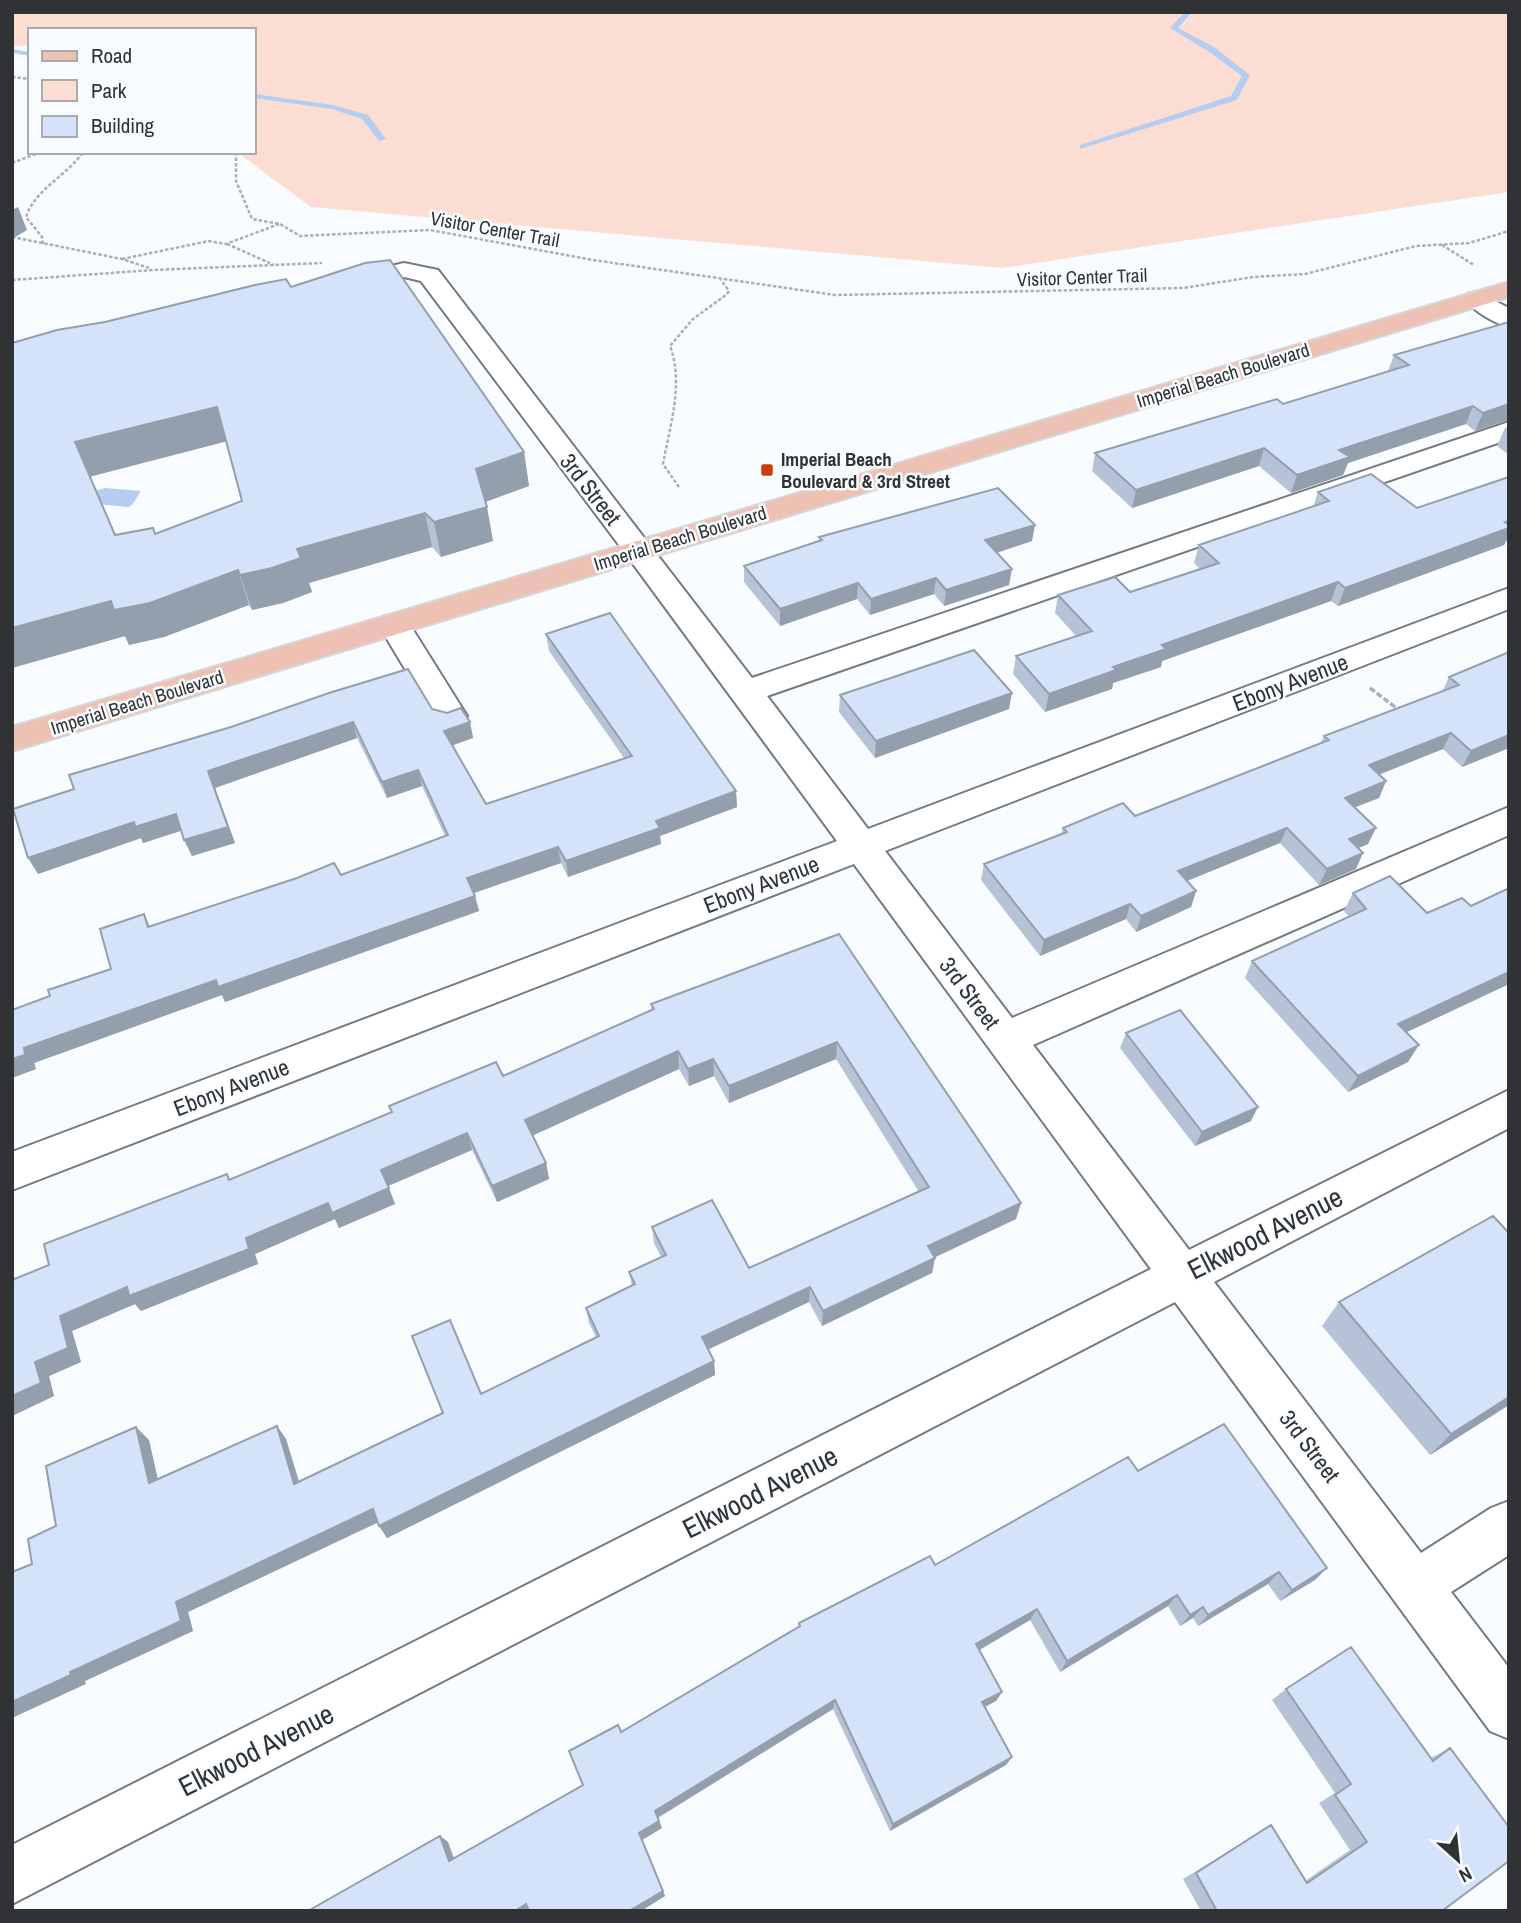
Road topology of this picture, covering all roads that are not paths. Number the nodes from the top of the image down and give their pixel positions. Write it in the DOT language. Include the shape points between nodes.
graph roads {
  1 [pos="328,288"];
  2 [pos="1509,289"];
  3 [pos="1477,299"];
  4 [pos="1509,319"];
  5 [pos="1509,430"];
  6 [pos="639,551"];
  7 [pos="1509,598"];
  8 [pos="394,624"];
  9 [pos="745,691"];
  10 [pos="450,716"];
  11 [pos="12,739"];
  12 [pos="1509,820"];
  13 [pos="861,846"];
  14 [pos="1005,1039"];
  15 [pos="1509,1108"];
  16 [pos="12,1171"];
  17 [pos="1182,1276"];
  18 [pos="1509,1526"];
  19 [pos="1415,1586"];
  20 [pos="1509,1712"];
  21 [pos="12,1876"];
  1 -- 6 [label="street, 3rd Street" via="404,270 429,275"];
  2 -- 3 [label="main road, Imperial Beach Boulevard"];
  3 -- 4 [label="street"];
  3 -- 6 [label="main road, Imperial Beach Boulevard"];
  5 -- 9 [label="street"];
  6 -- 8 [label="main road, Imperial Beach Boulevard"];
  6 -- 9 [label="street, 3rd Street"];
  7 -- 13 [label="street, Ebony Avenue"];
  8 -- 10 [label="street"];
  8 -- 11 [label="main road, Imperial Beach Boulevard"];
  9 -- 13 [label="street, 3rd Street"];
  12 -- 14 [label="street"];
  13 -- 14 [label="street, 3rd Street"];
  13 -- 16 [label="street, Ebony Avenue"];
  14 -- 17 [label="street, 3rd Street"];
  15 -- 17 [label="street, Elkwood Avenue"];
  17 -- 19 [label="street, 3rd Street"];
  17 -- 21 [label="street, Elkwood Avenue"];
  18 -- 19 [label="street"];
  19 -- 20 [label="street, 3rd Street"];
}
